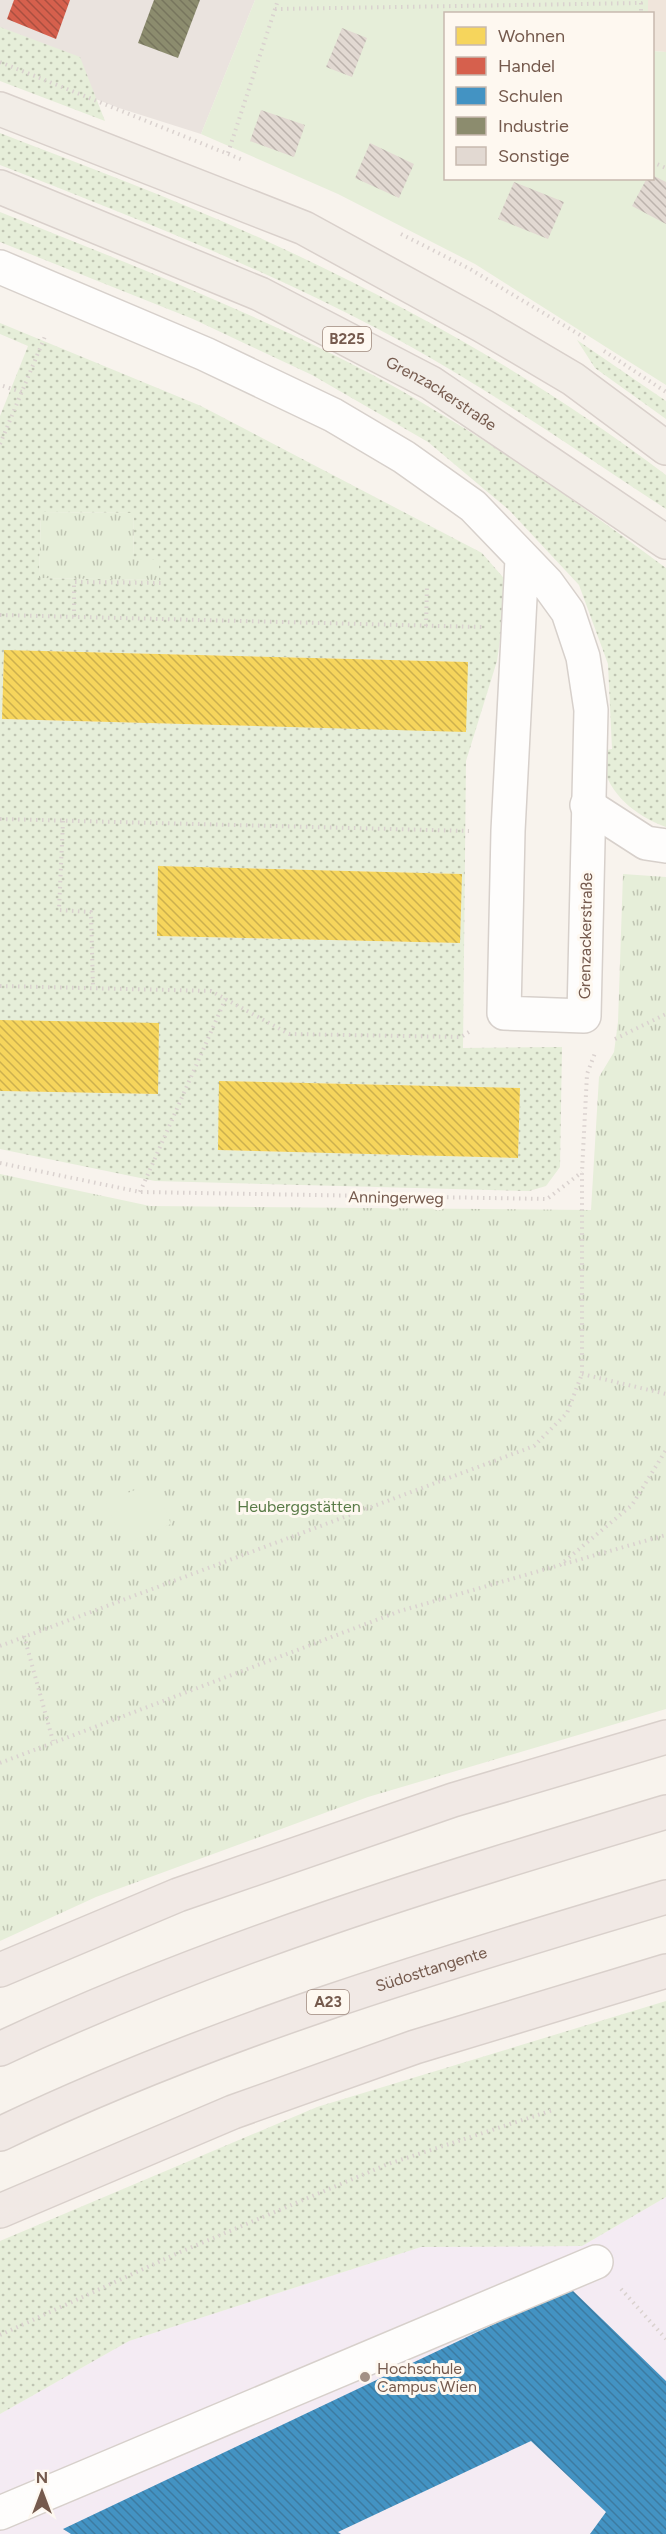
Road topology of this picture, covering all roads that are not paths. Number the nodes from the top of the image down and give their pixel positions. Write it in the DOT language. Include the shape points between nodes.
graph roads {
  1 [pos="0,109"];
  2 [pos="0,186"];
  3 [pos="0,267"];
  4 [pos="666,448"];
  5 [pos="666,542"];
  6 [pos="522,559"];
  7 [pos="587,805"];
  8 [pos="666,846"];
  9 [pos="666,1737"];
  10 [pos="666,1812"];
  11 [pos="666,1898"];
  12 [pos="0,1970"];
  13 [pos="666,1971"];
  14 [pos="0,2049"];
  15 [pos="0,2134"];
  16 [pos="0,2211"];
  17 [pos="596,2262"];
  18 [pos="0,2513"];
  1 -- 4 [label="main road" via="304,228 573,379"];
  2 -- 5 [label="main road, Grenzackerstraße / B225" via="260,294 431,383"];
  3 -- 6 [label="street, Grenzackerstraße" via="205,354 333,415 404,457 473,506"];
  6 -- 7 [label="street, Grenzackerstraße" via="568,612 583,657 591,710"];
  6 -- 7 [label="street, Grenzackerstraße" via="508,831 504,1013 584,1016"];
  7 -- 8 [label="street" via="646,843"];
  9 -- 12 [label="highway" via="453,1800 178,1895"];
  10 -- 14 [label="highway" via="443,1879 284,1933 147,1985"];
  11 -- 15 [label="highway, Südosttangente / A23" via="461,1958 303,2010 170,2060"];
  13 -- 16 [label="highway" via="415,2047 233,2112"];
  17 -- 18 [label="street"];
}
